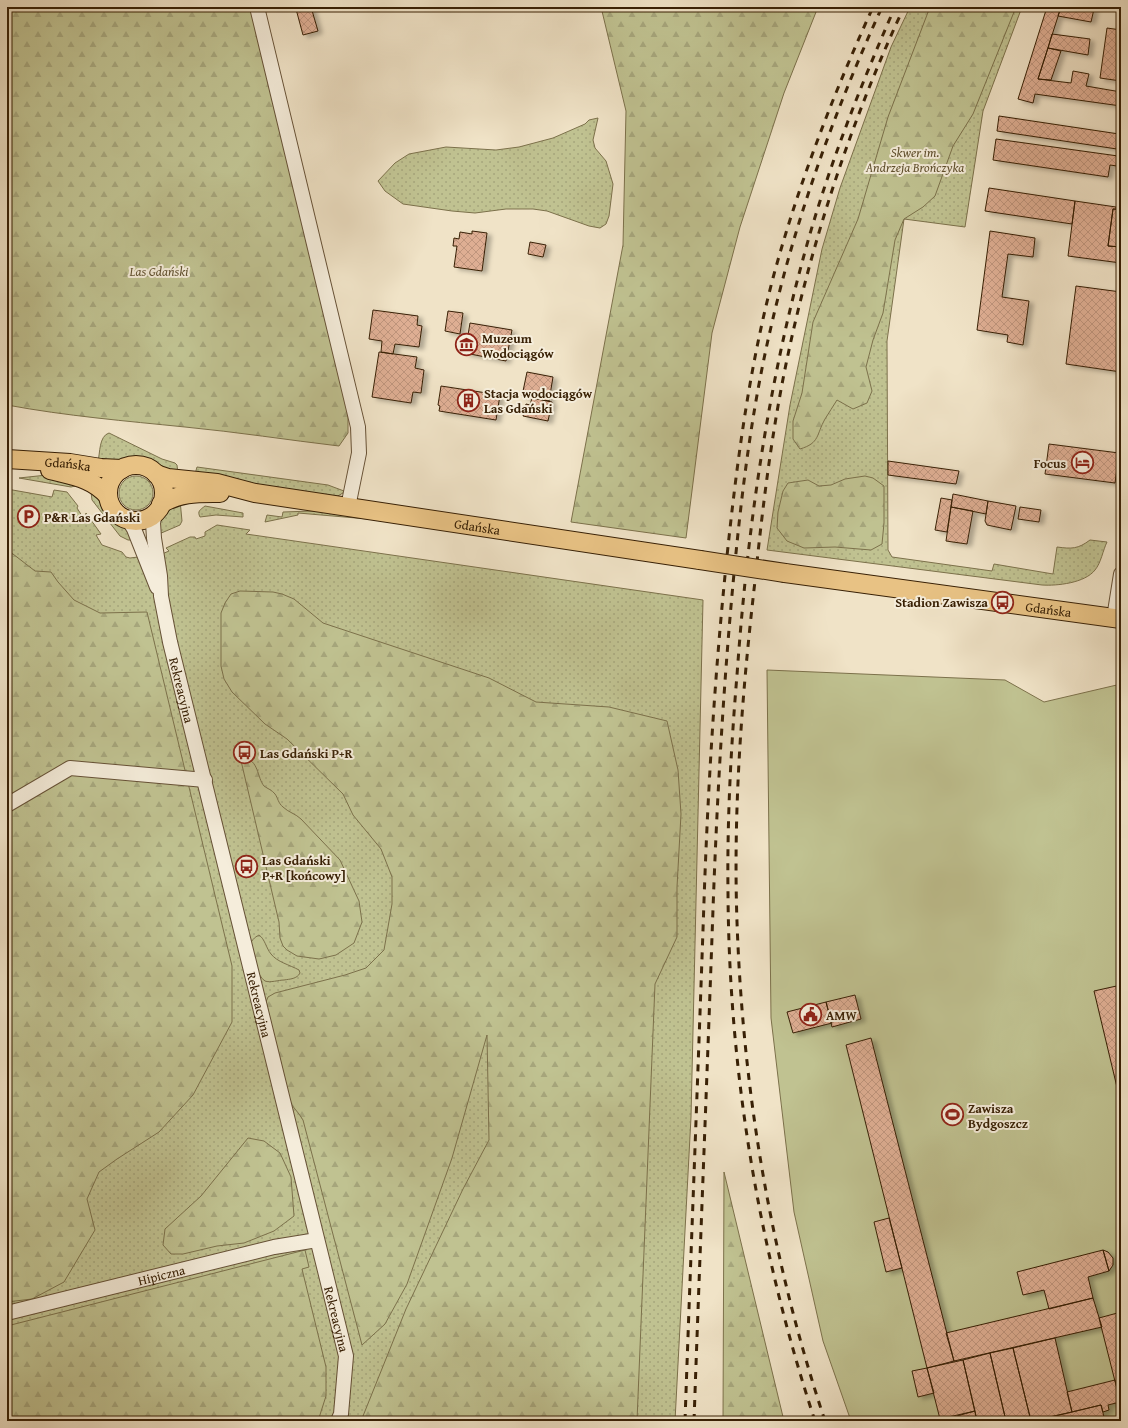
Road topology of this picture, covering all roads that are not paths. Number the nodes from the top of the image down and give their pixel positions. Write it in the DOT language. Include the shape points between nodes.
graph roads {
  1 [pos="257,7"];
  2 [pos="10,459"];
  3 [pos="122,469"];
  4 [pos="156,474"];
  5 [pos="255,493"];
  6 [pos="108,496"];
  7 [pos="348,507"];
  8 [pos="158,508"];
  9 [pos="128,519"];
  10 [pos="1121,574"];
  11 [pos="161,596"];
  12 [pos="1118,619"];
  13 [pos="205,780"];
  14 [pos="7,805"];
  15 [pos="317,1240"];
  16 [pos="7,1312"];
  17 [pos="341,1419"];
  1 -- 7 [label="street" via="358,426 359,453"];
  2 -- 3 [label="main road, Gdańska"];
  2 -- 6 [label="main road, Gdańska" via="89,481"];
  3 -- 4 [label="main road" via="140,465"];
  3 -- 6 [label="main road" via="111,480"];
  4 -- 5 [label="main road, Gdańska" via="168,478 217,483"];
  4 -- 8 [label="main road" via="161,481 164,496"];
  5 -- 7 [label="main road, Gdańska"];
  5 -- 8 [label="main road, Gdańska" via="183,494 170,498"];
  6 -- 9 [label="main road" via="115,511"];
  7 -- 12 [label="main road, Gdańska, bridge" via="785,573"];
  8 -- 9 [label="main road" via="142,520"];
  8 -- 11 [label="street, Rekreacyjna" via="153,522"];
  9 -- 11 [label="street, Rekreacyjna"];
  10 -- 12 [label="street"];
  11 -- 13 [label="street, Rekreacyjna"];
  13 -- 14 [label="street" via="70,768"];
  13 -- 15 [label="street, Rekreacyjna"];
  15 -- 16 [label="street, Hipiczna" via="274,1247"];
  15 -- 17 [label="street, Rekreacyjna" via="346,1356"];
}
